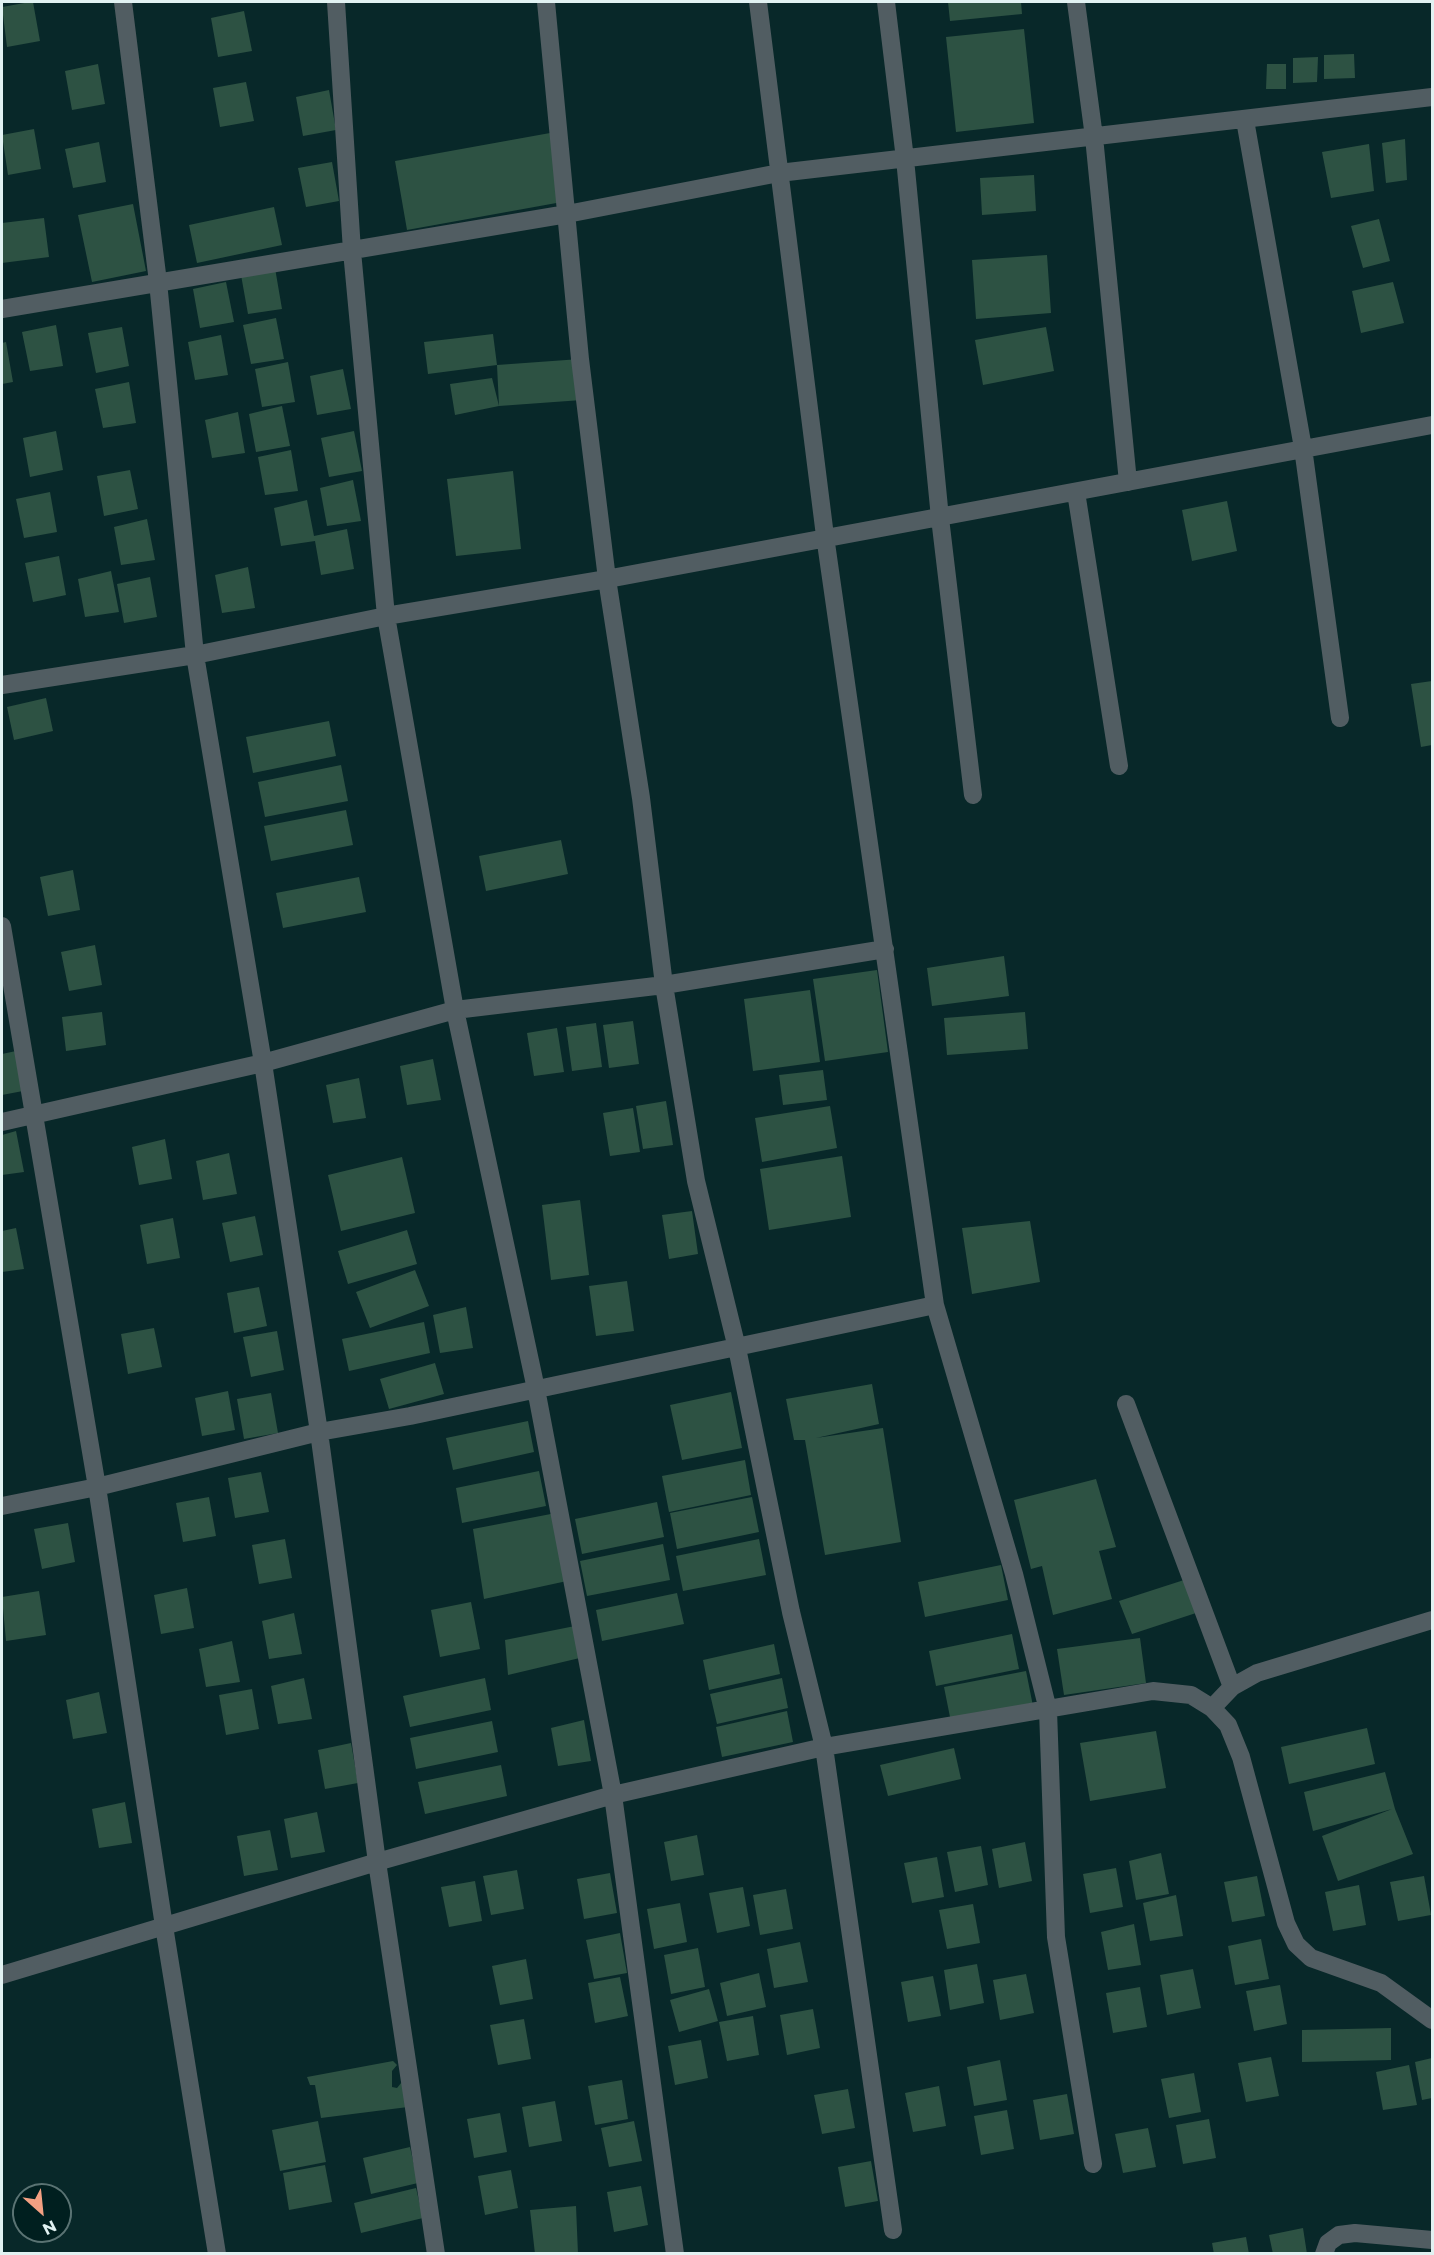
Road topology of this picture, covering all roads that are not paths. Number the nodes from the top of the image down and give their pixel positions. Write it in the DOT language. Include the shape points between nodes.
graph roads {
  1 [pos="123,2"];
  2 [pos="336,2"];
  3 [pos="546,2"];
  4 [pos="758,2"];
  5 [pos="886,2"];
  6 [pos="1076,2"];
  7 [pos="1432,97"];
  8 [pos="1245,120"];
  9 [pos="1094,137"];
  10 [pos="905,159"];
  11 [pos="779,173"];
  12 [pos="567,214"];
  13 [pos="352,251"];
  14 [pos="158,282"];
  15 [pos="2,309"];
  16 [pos="1432,425"];
  17 [pos="1303,448"];
  18 [pos="1128,482"];
  19 [pos="1076,492"];
  20 [pos="939,518"];
  21 [pos="825,536"];
  22 [pos="607,579"];
  23 [pos="386,616"];
  24 [pos="195,655"];
  25 [pos="2,685"];
  26 [pos="1340,718"];
  27 [pos="1119,766"];
  28 [pos="974,795"];
  29 [pos="2,926"];
  30 [pos="885,949"];
  31 [pos="664,985"];
  32 [pos="454,1011"];
  33 [pos="263,1063"];
  34 [pos="32,1116"];
  35 [pos="2,1122"];
  36 [pos="935,1305"];
  37 [pos="736,1348"];
  38 [pos="536,1389"];
  39 [pos="1126,1404"];
  40 [pos="319,1432"];
  41 [pos="97,1487"];
  42 [pos="2,1506"];
  43 [pos="1432,1620"];
  44 [pos="1232,1687"];
  45 [pos="1212,1708"];
  46 [pos="1048,1710"];
  47 [pos="824,1747"];
  48 [pos="613,1795"];
  49 [pos="377,1862"];
  50 [pos="164,1926"];
  51 [pos="2,1975"];
  52 [pos="1432,2020"];
  53 [pos="1093,2164"];
  54 [pos="893,2230"];
  55 [pos="1432,2240"];
  56 [pos="217,2253"];
  57 [pos="436,2253"];
  58 [pos="675,2253"];
  59 [pos="1324,2253"];
  1 -- 14 [label="street"];
  2 -- 13 [label="street"];
  3 -- 12 [label="street"];
  4 -- 11 [label="street"];
  5 -- 10 [label="street"];
  6 -- 9 [label="street"];
  7 -- 8 [label="street"];
  8 -- 9 [label="street"];
  8 -- 17 [label="street"];
  9 -- 10 [label="street"];
  9 -- 18 [label="street"];
  10 -- 11 [label="street"];
  10 -- 20 [label="street"];
  11 -- 12 [label="street"];
  11 -- 21 [label="street"];
  12 -- 13 [label="street"];
  12 -- 22 [label="street"];
  13 -- 14 [label="street"];
  13 -- 23 [label="street"];
  14 -- 15 [label="street"];
  14 -- 24 [label="street"];
  16 -- 17 [label="street"];
  17 -- 18 [label="street"];
  17 -- 26 [label="street"];
  18 -- 19 [label="street"];
  19 -- 20 [label="street"];
  19 -- 27 [label="street"];
  20 -- 21 [label="street"];
  20 -- 28 [label="street"];
  21 -- 22 [label="street"];
  21 -- 30 [label="street"];
  22 -- 23 [label="street"];
  22 -- 31 [label="street" via="641,798"];
  23 -- 24 [label="street"];
  23 -- 32 [label="street"];
  24 -- 25 [label="street"];
  24 -- 33 [label="street"];
  29 -- 34 [label="street"];
  30 -- 31 [label="street"];
  30 -- 36 [label="street"];
  31 -- 32 [label="street"];
  31 -- 37 [label="street" via="696,1181"];
  32 -- 33 [label="street"];
  32 -- 38 [label="street"];
  33 -- 34 [label="street"];
  33 -- 40 [label="street"];
  34 -- 35 [label="street"];
  34 -- 41 [label="street"];
  36 -- 37 [label="street"];
  36 -- 46 [label="street" via="1014,1574"];
  37 -- 38 [label="street"];
  37 -- 47 [label="street" via="791,1612"];
  38 -- 40 [label="street"];
  38 -- 48 [label="street"];
  39 -- 44 [label="street"];
  40 -- 41 [label="street"];
  40 -- 49 [label="street"];
  41 -- 42 [label="street"];
  41 -- 50 [label="street"];
  43 -- 44 [label="street" via="1257,1673"];
  44 -- 45 [label="street"];
  45 -- 46 [label="street" via="1191,1695 1153,1691"];
  45 -- 52 [label="street" via="1228,1725 1242,1757 1286,1923 1296,1944 1311,1958 1381,1983"];
  46 -- 47 [label="street"];
  46 -- 53 [label="street" via="1056,1937"];
  47 -- 48 [label="street"];
  47 -- 54 [label="street"];
  48 -- 49 [label="street"];
  48 -- 58 [label="street"];
  49 -- 50 [label="street"];
  49 -- 57 [label="street"];
  50 -- 51 [label="street"];
  50 -- 56 [label="street"];
  55 -- 59 [label="street" via="1355,2233 1340,2235 1328,2243"];
}
